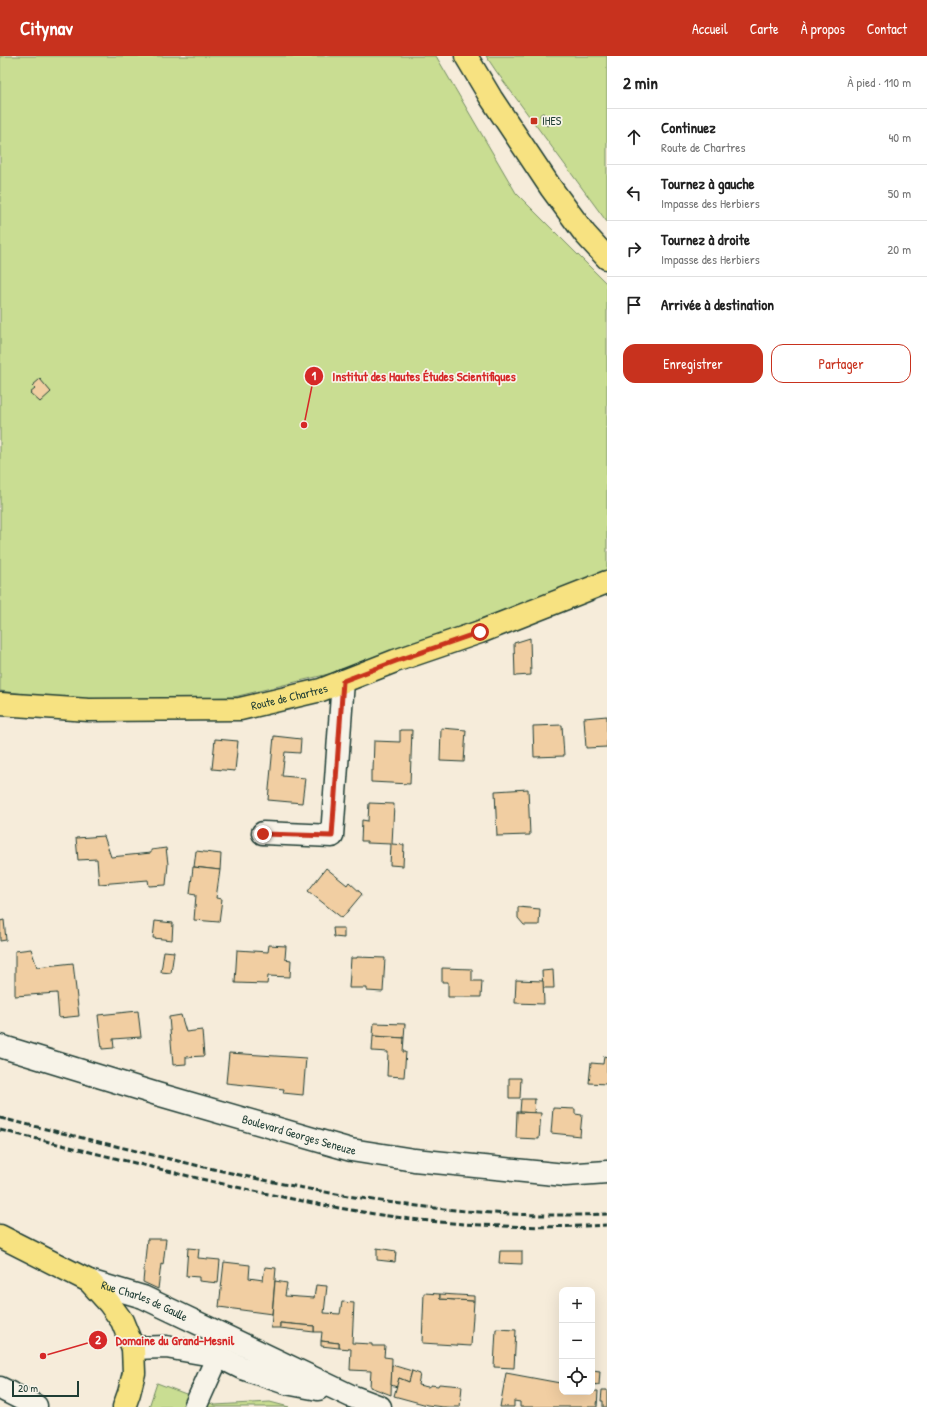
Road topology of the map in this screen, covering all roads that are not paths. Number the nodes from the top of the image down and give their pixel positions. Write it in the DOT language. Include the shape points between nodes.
graph roads {
  1 [pos="466,56"];
  2 [pos="607,258"];
  3 [pos="607,582"];
  4 [pos="343,681"];
  5 [pos="0,704"];
  6 [pos="263,834"];
  7 [pos="0,1046"];
  8 [pos="607,1172"];
  9 [pos="0,1236"];
  10 [pos="89,1281"];
  11 [pos="133,1348"];
  12 [pos="218,1356"];
  13 [pos="0,1388"];
  14 [pos="351,1396"];
  15 [pos="36,1406"];
  16 [pos="124,1407"];
  17 [pos="195,1407"];
  18 [pos="380,1407"];
  1 -- 2 [label="main road" via="551,188 585,234"];
  3 -- 4 [label="main road, Route de Chartres" via="480,632"];
  4 -- 5 [label="main road, Route de Chartres" via="321,690 240,708 89,710"];
  4 -- 6 [label="street" via="332,836"];
  7 -- 8 [label="street, Boulevard Georges Seneuze" via="351,1150 414,1160 557,1174"];
  9 -- 10 [label="main road, Rue Charles de Gaulle"];
  10 -- 11 [label="main road, Rue Charles de Gaulle" via="122,1321"];
  10 -- 14 [label="street, Rue Charles de Gaulle" via="143,1297"];
  11 -- 12 [label="street, Rue Charles de Gaulle" via="166,1348"];
  11 -- 16 [label="main road" via="134,1373"];
  12 -- 14 [label="street, Rue Charles de Gaulle" via="242,1368 286,1383"];
  12 -- 17 [label="street"];
  13 -- 15 [label="street"];
  14 -- 18 [label="street, Rue Charles de Gaulle"];
}
